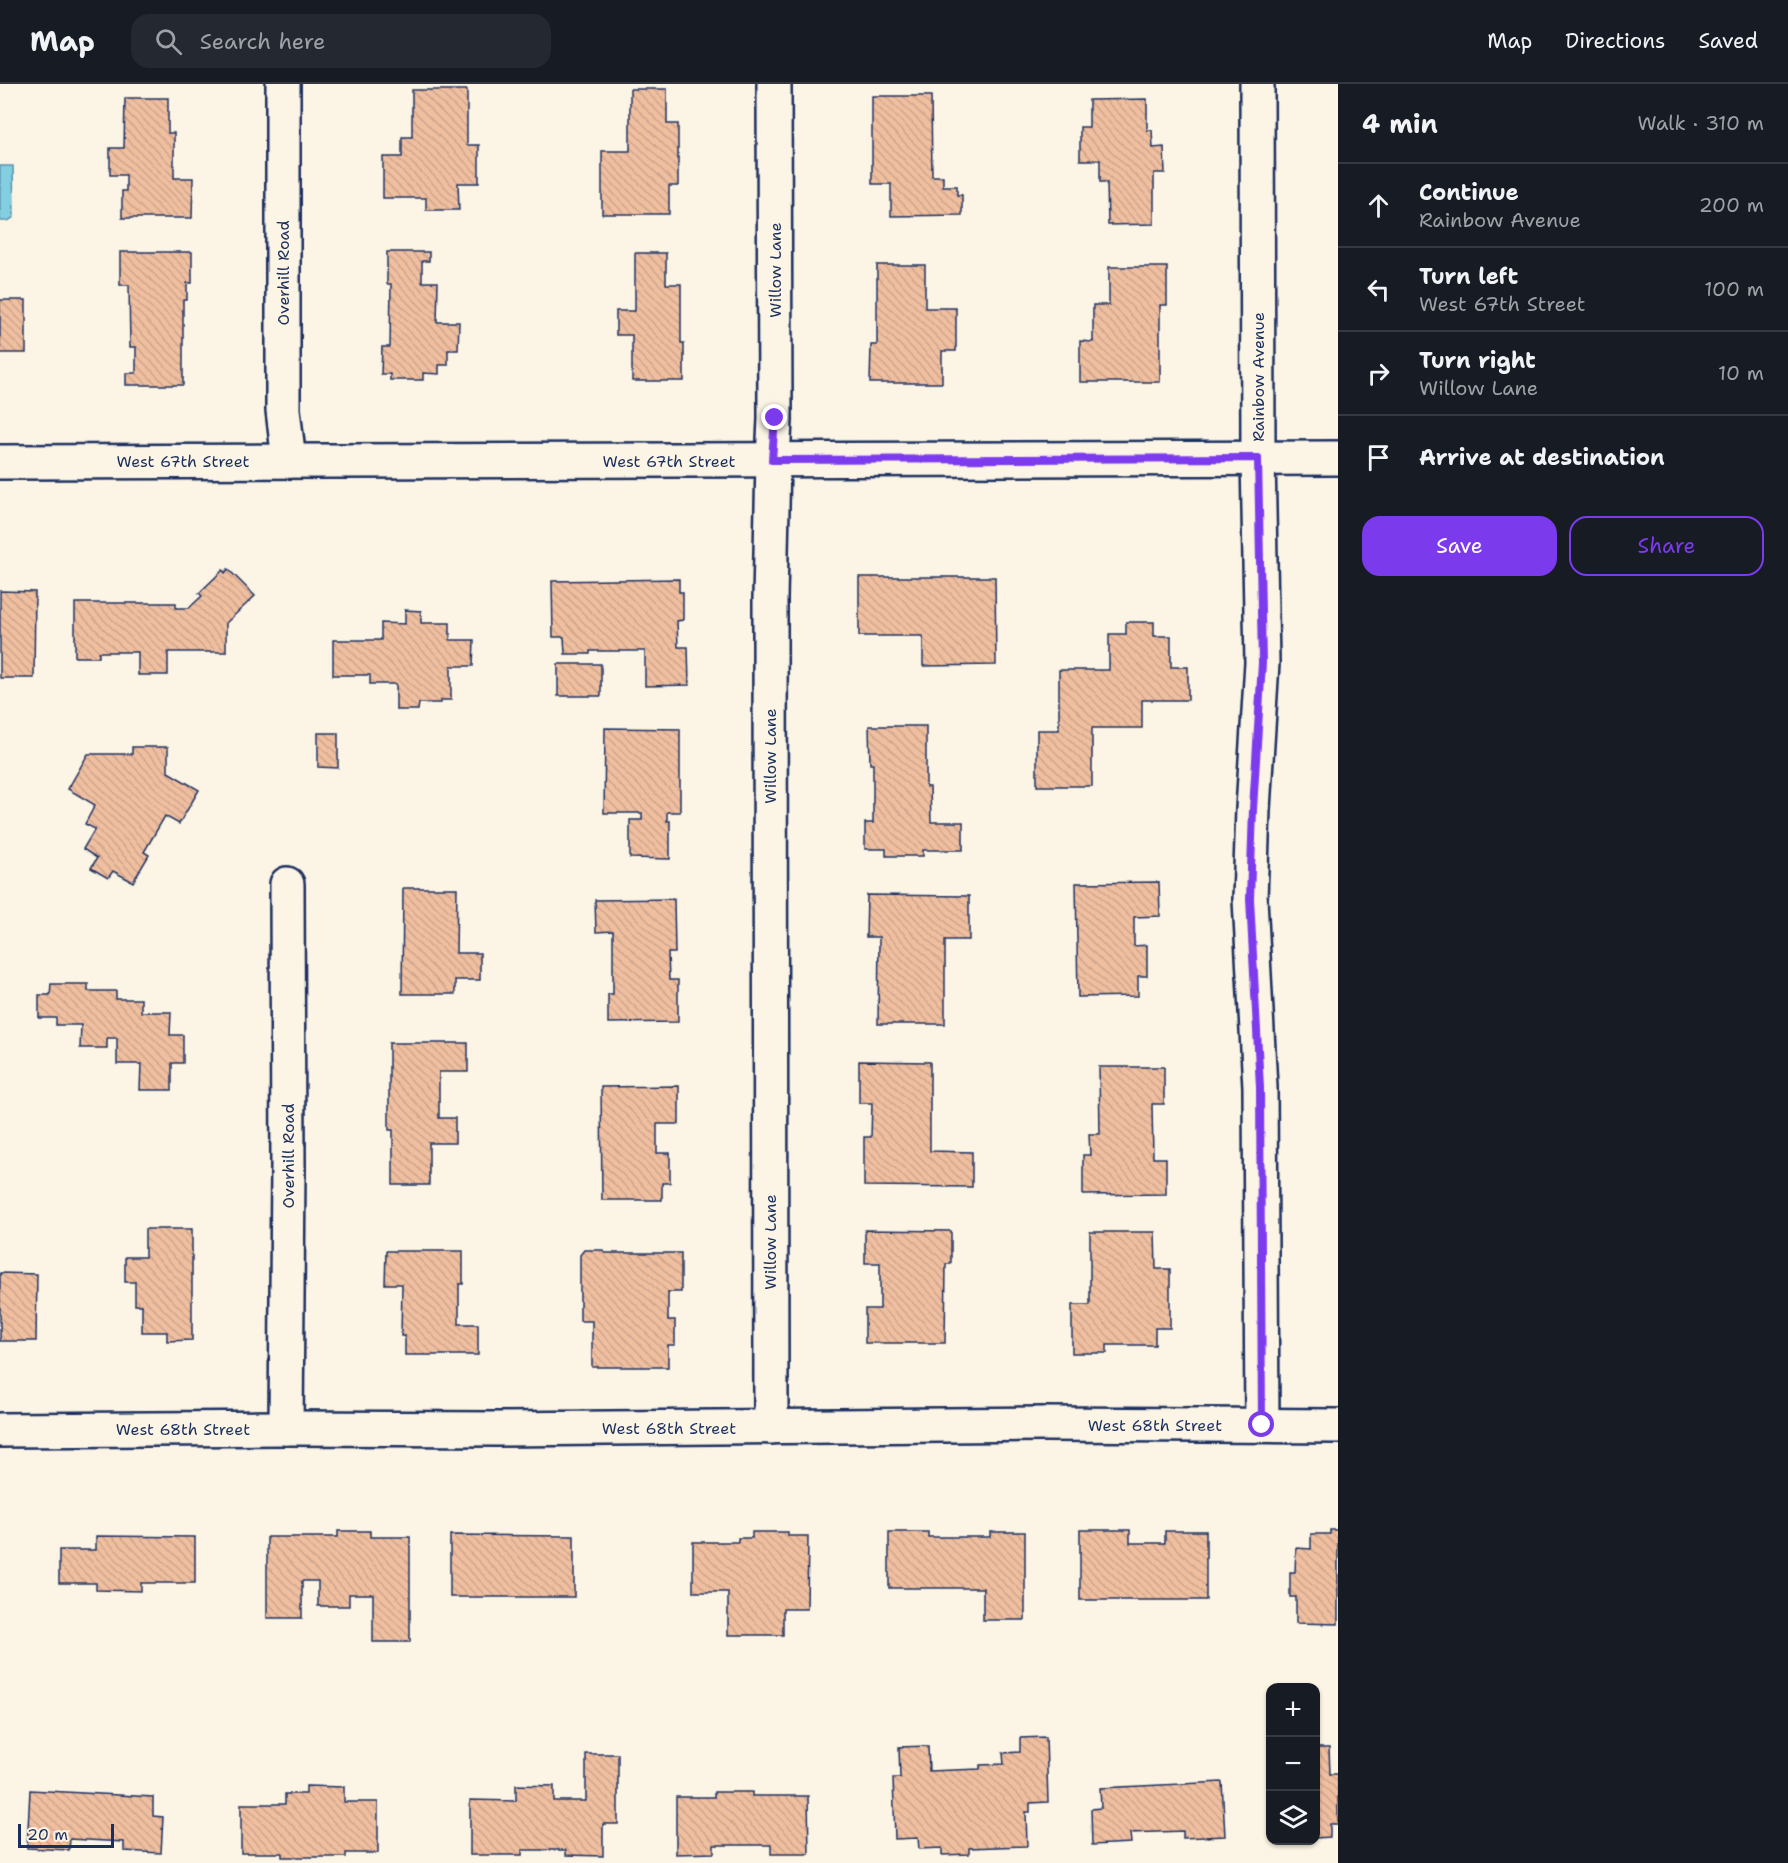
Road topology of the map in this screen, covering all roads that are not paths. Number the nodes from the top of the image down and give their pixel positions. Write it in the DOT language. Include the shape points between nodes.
graph roads {
  1 [pos="283,84"];
  2 [pos="774,84"];
  3 [pos="1257,84"];
  4 [pos="1258,458"];
  5 [pos="1338,459"];
  6 [pos="772,460"];
  7 [pos="289,461"];
  8 [pos="0,462"];
  9 [pos="287,884"];
  10 [pos="1262,1425"];
  11 [pos="1338,1426"];
  12 [pos="771,1427"];
  13 [pos="286,1428"];
  14 [pos="0,1430"];
  1 -- 7 [label="street, Overhill Road" via="283,410"];
  2 -- 6 [label="street, Willow Lane"];
  3 -- 4 [label="street, Rainbow Avenue"];
  4 -- 5 [label="street, West 67th Street"];
  4 -- 6 [label="street, West 67th Street"];
  4 -- 10 [label="street, Rainbow Avenue" via="1262,663 1250,899 1260,1087"];
  6 -- 7 [label="street, West 67th Street"];
  6 -- 12 [label="street, Willow Lane"];
  7 -- 8 [label="street, West 67th Street"];
  9 -- 13 [label="street, Overhill Road"];
  10 -- 11 [label="street, West 68th Street"];
  10 -- 12 [label="street, West 68th Street"];
  12 -- 13 [label="street, West 68th Street"];
  13 -- 14 [label="street, West 68th Street"];
}
